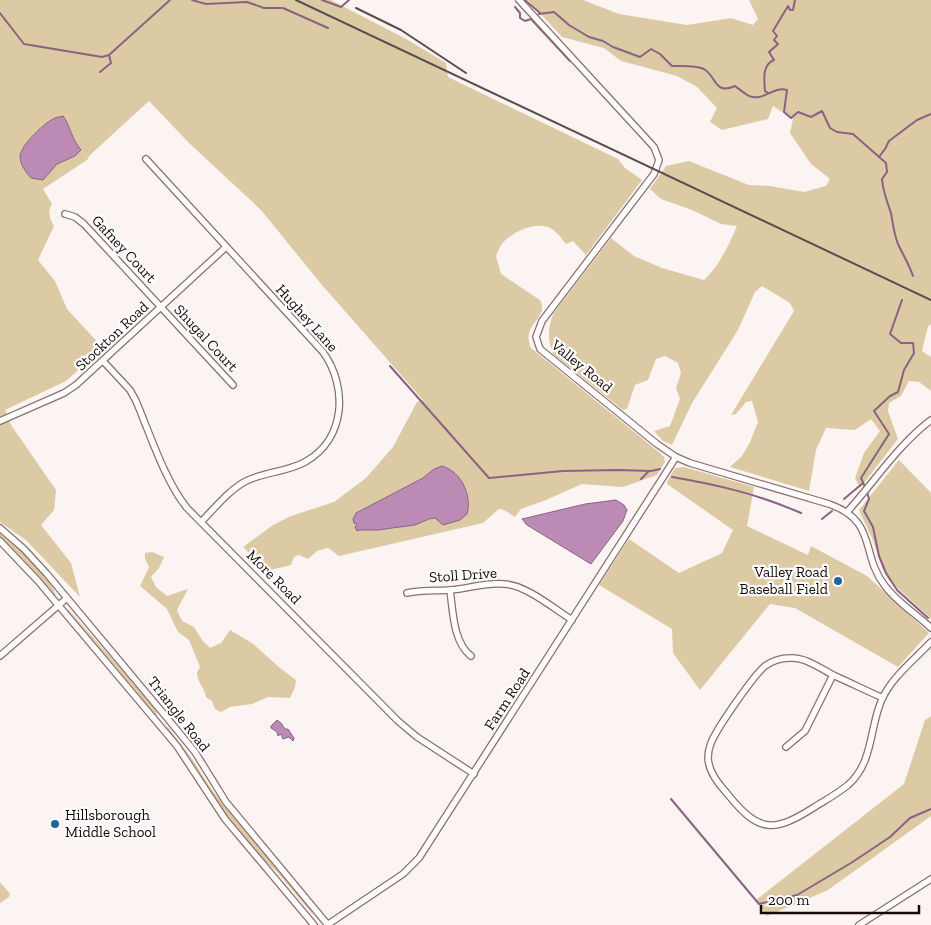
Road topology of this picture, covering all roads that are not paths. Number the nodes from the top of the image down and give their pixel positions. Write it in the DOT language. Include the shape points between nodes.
graph roads {
  1 [pos="519,0"];
  2 [pos="146,159"];
  3 [pos="65,214"];
  4 [pos="226,247"];
  5 [pos="161,307"];
  6 [pos="103,361"];
  7 [pos="233,385"];
  8 [pos="931,420"];
  9 [pos="0,421"];
  10 [pos="676,457"];
  11 [pos="847,512"];
  12 [pos="201,522"];
  13 [pos="0,528"];
  14 [pos="0,541"];
  15 [pos="450,590"];
  16 [pos="407,593"];
  17 [pos="67,598"];
  18 [pos="59,605"];
  19 [pos="572,620"];
  20 [pos="931,628"];
  21 [pos="931,642"];
  22 [pos="0,656"];
  23 [pos="471,656"];
  24 [pos="833,675"];
  25 [pos="883,698"];
  26 [pos="786,748"];
  27 [pos="474,774"];
  28 [pos="931,879"];
  29 [pos="314,925"];
  30 [pos="328,925"];
  31 [pos="859,925"];
  1 -- 10 [label="street, Valley Road" via="654,147 659,160 643,189 542,321 536,333 538,345 545,354"];
  2 -- 4 [label="street, Hughey Lane"];
  3 -- 5 [label="street, Gafney Court" via="84,224"];
  4 -- 5 [label="street, Stockton Road"];
  4 -- 12 [label="street, Hughey Lane" via="327,358 337,378 340,403 335,427 312,457 297,466 247,481"];
  5 -- 6 [label="street, Stockton Road"];
  5 -- 7 [label="street, Shugal Court"];
  6 -- 9 [label="street, Stockton Road" via="64,393"];
  6 -- 12 [label="street, More Road" via="130,390 170,481 180,499"];
  8 -- 11 [label="street" via="902,446"];
  10 -- 11 [label="street, Valley Road"];
  10 -- 19 [label="street, Farm Road"];
  11 -- 20 [label="street, Valley Road" via="864,532 884,586"];
  12 -- 27 [label="street, More Road" via="398,721"];
  13 -- 17 [label="street, Triangle Road" via="24,549"];
  14 -- 18 [label="street, Triangle Road"];
  15 -- 16 [label="street, Stoll Drive"];
  15 -- 19 [label="street, Stoll Drive" via="485,584 510,585 526,591"];
  15 -- 23 [label="street" via="458,636"];
  17 -- 18 [label="street"];
  17 -- 30 [label="street, Triangle Road" via="188,743 226,802"];
  18 -- 22 [label="street"];
  18 -- 29 [label="street, Triangle Road" via="176,746 225,819"];
  19 -- 27 [label="street, Farm Road"];
  21 -- 25 [label="street"];
  24 -- 25 [label="street"];
  24 -- 25 [label="street" via="799,658 771,662 755,678 714,736 709,752 712,774 750,819 762,824 782,825 847,785 866,760"];
  24 -- 26 [label="street" via="805,731"];
  27 -- 30 [label="street, Farm Road" via="410,868"];
  28 -- 31 [label="street"];
}
